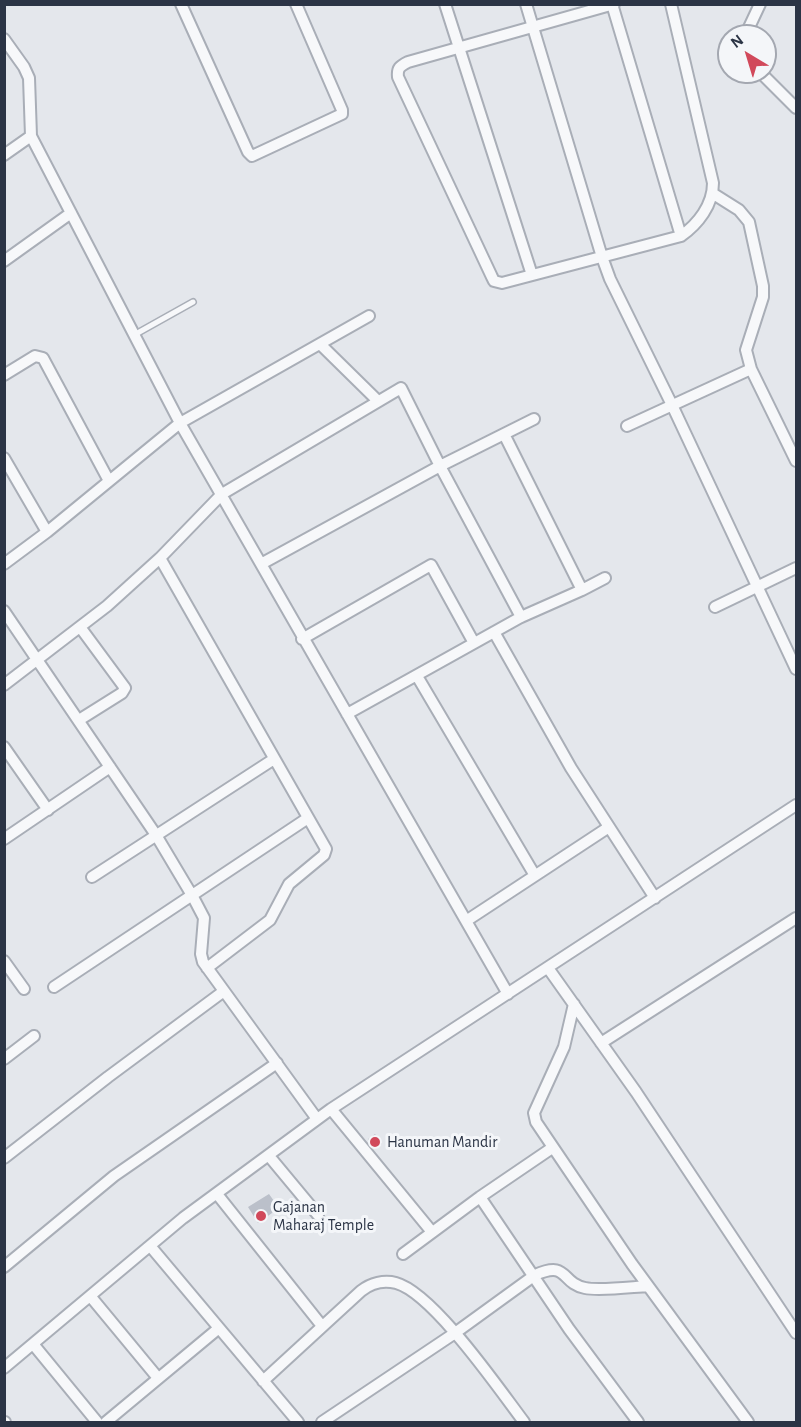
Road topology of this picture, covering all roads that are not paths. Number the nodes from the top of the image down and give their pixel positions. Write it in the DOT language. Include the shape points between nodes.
graph roads {
  1 [pos="181,4"];
  2 [pos="296,4"];
  3 [pos="445,4"];
  4 [pos="525,4"];
  5 [pos="671,4"];
  6 [pos="760,4"];
  7 [pos="612,5"];
  8 [pos="751,24"];
  9 [pos="532,27"];
  10 [pos="4,39"];
  11 [pos="458,48"];
  12 [pos="772,84"];
  13 [pos="796,108"];
  14 [pos="31,136"];
  15 [pos="4,155"];
  16 [pos="712,193"];
  17 [pos="71,213"];
  18 [pos="681,236"];
  19 [pos="602,257"];
  20 [pos="4,261"];
  21 [pos="532,276"];
  22 [pos="193,302"];
  23 [pos="369,316"];
  24 [pos="134,335"];
  25 [pos="320,344"];
  26 [pos="751,369"];
  27 [pos="4,375"];
  28 [pos="378,401"];
  29 [pos="672,405"];
  30 [pos="534,419"];
  31 [pos="180,423"];
  32 [pos="627,426"];
  33 [pos="504,434"];
  34 [pos="4,458"];
  35 [pos="796,461"];
  36 [pos="440,466"];
  37 [pos="109,481"];
  38 [pos="222,494"];
  39 [pos="46,532"];
  40 [pos="160,558"];
  41 [pos="4,564"];
  42 [pos="261,564"];
  43 [pos="796,568"];
  44 [pos="605,578"];
  45 [pos="758,586"];
  46 [pos="582,590"];
  47 [pos="715,606"];
  48 [pos="4,610"];
  49 [pos="521,617"];
  50 [pos="80,627"];
  51 [pos="494,632"];
  52 [pos="302,639"];
  53 [pos="474,643"];
  54 [pos="37,660"];
  55 [pos="796,669"];
  56 [pos="417,676"];
  57 [pos="4,685"];
  58 [pos="347,714"];
  59 [pos="79,720"];
  60 [pos="4,747"];
  61 [pos="274,759"];
  62 [pos="110,767"];
  63 [pos="796,805"];
  64 [pos="48,810"];
  65 [pos="308,818"];
  66 [pos="609,827"];
  67 [pos="156,835"];
  68 [pos="4,839"];
  69 [pos="534,874"];
  70 [pos="92,877"];
  71 [pos="193,897"];
  72 [pos="655,898"];
  73 [pos="796,918"];
  74 [pos="466,921"];
  75 [pos="4,961"];
  76 [pos="207,968"];
  77 [pos="548,968"];
  78 [pos="54,987"];
  79 [pos="24,989"];
  80 [pos="224,991"];
  81 [pos="508,994"];
  82 [pos="574,1004"];
  83 [pos="34,1036"];
  84 [pos="601,1043"];
  85 [pos="4,1059"];
  86 [pos="277,1063"];
  87 [pos="331,1108"];
  88 [pos="318,1119"];
  89 [pos="552,1148"];
  90 [pos="269,1156"];
  91 [pos="4,1158"];
  92 [pos="217,1194"];
  93 [pos="480,1197"];
  94 [pos="318,1215"];
  95 [pos="432,1232"];
  96 [pos="151,1247"];
  97 [pos="403,1254"];
  98 [pos="4,1267"];
  99 [pos="535,1275"];
  100 [pos="648,1286"];
  101 [pos="91,1297"];
  102 [pos="322,1326"];
  103 [pos="219,1328"];
  104 [pos="455,1333"];
  105 [pos="796,1333"];
  106 [pos="33,1344"];
  107 [pos="4,1368"];
  108 [pos="159,1378"];
  109 [pos="263,1381"];
  110 [pos="97,1422"];
  111 [pos="106,1422"];
  112 [pos="298,1422"];
  113 [pos="322,1422"];
  114 [pos="524,1422"];
  115 [pos="638,1422"];
  116 [pos="747,1422"];
  1 -- 2 [label="street" via="252,156 343,112"];
  3 -- 11 [label="street"];
  4 -- 9 [label="street"];
  5 -- 16 [label="street" via="712,178"];
  6 -- 8 [label="street"];
  7 -- 9 [label="street"];
  7 -- 18 [label="street"];
  9 -- 11 [label="street"];
  9 -- 19 [label="street"];
  10 -- 14 [label="street" via="29,78"];
  11 -- 21 [label="street"];
  11 -- 21 [label="street" via="400,65 398,77 494,281 502,284"];
  12 -- 13 [label="street"];
  14 -- 15 [label="street"];
  14 -- 17 [label="street"];
  16 -- 18 [label="street" via="696,224"];
  16 -- 26 [label="street" via="739,210 749,222 763,286 746,350"];
  17 -- 20 [label="street"];
  17 -- 24 [label="street"];
  18 -- 19 [label="street"];
  19 -- 21 [label="street"];
  19 -- 29 [label="street"];
  22 -- 24 [label="lane"];
  23 -- 25 [label="street"];
  24 -- 31 [label="street"];
  25 -- 28 [label="street"];
  25 -- 31 [label="street"];
  26 -- 29 [label="street"];
  26 -- 35 [label="street"];
  27 -- 37 [label="street" via="35,356 43,358"];
  28 -- 36 [label="street" via="402,388"];
  28 -- 38 [label="street"];
  29 -- 32 [label="street"];
  29 -- 45 [label="street"];
  30 -- 33 [label="street"];
  31 -- 37 [label="street"];
  31 -- 38 [label="street"];
  33 -- 36 [label="street"];
  33 -- 46 [label="street"];
  34 -- 39 [label="street"];
  36 -- 42 [label="street"];
  36 -- 49 [label="street"];
  37 -- 39 [label="street"];
  38 -- 40 [label="street"];
  38 -- 42 [label="street"];
  39 -- 41 [label="street"];
  40 -- 50 [label="street"];
  40 -- 61 [label="street"];
  42 -- 52 [label="street"];
  43 -- 45 [label="street"];
  44 -- 46 [label="street"];
  45 -- 47 [label="street"];
  45 -- 55 [label="street"];
  46 -- 49 [label="street"];
  48 -- 54 [label="street"];
  49 -- 51 [label="street"];
  50 -- 54 [label="street"];
  50 -- 59 [label="street" via="125,688"];
  51 -- 53 [label="street"];
  51 -- 66 [label="street"];
  52 -- 53 [label="street" via="431,565"];
  52 -- 58 [label="street"];
  53 -- 56 [label="street"];
  54 -- 57 [label="street"];
  54 -- 59 [label="street"];
  56 -- 58 [label="street"];
  56 -- 69 [label="street"];
  58 -- 74 [label="street"];
  59 -- 62 [label="street"];
  60 -- 64 [label="street"];
  61 -- 65 [label="street"];
  61 -- 67 [label="street"];
  62 -- 64 [label="street"];
  62 -- 67 [label="street"];
  63 -- 72 [label="street"];
  64 -- 68 [label="street"];
  65 -- 71 [label="street"];
  65 -- 76 [label="street" via="326,849 324,855 289,884 270,920"];
  66 -- 69 [label="street"];
  66 -- 72 [label="street"];
  67 -- 70 [label="street"];
  67 -- 71 [label="street"];
  69 -- 74 [label="street"];
  71 -- 76 [label="street" via="204,918 201,954"];
  71 -- 78 [label="street"];
  72 -- 77 [label="street"];
  73 -- 84 [label="street"];
  74 -- 81 [label="street"];
  75 -- 79 [label="street"];
  76 -- 80 [label="street"];
  77 -- 81 [label="street"];
  77 -- 82 [label="street"];
  80 -- 86 [label="street"];
  80 -- 91 [label="street"];
  81 -- 87 [label="street"];
  82 -- 84 [label="street"];
  82 -- 89 [label="street" via="564,1047 534,1113"];
  83 -- 85 [label="street"];
  84 -- 105 [label="street"];
  86 -- 88 [label="street"];
  86 -- 98 [label="street" via="114,1176"];
  87 -- 88 [label="street"];
  87 -- 95 [label="street"];
  88 -- 90 [label="street"];
  89 -- 93 [label="street"];
  89 -- 100 [label="street"];
  90 -- 92 [label="street"];
  90 -- 94 [label="street"];
  92 -- 96 [label="street"];
  92 -- 102 [label="street"];
  93 -- 95 [label="street"];
  93 -- 99 [label="street"];
  95 -- 97 [label="street"];
  96 -- 101 [label="street"];
  96 -- 103 [label="street"];
  99 -- 100 [label="street" via="555,1269 585,1288"];
  99 -- 104 [label="street"];
  99 -- 115 [label="street" via="569,1329"];
  100 -- 116 [label="street"];
  101 -- 106 [label="street"];
  101 -- 108 [label="street"];
  102 -- 104 [label="street" via="367,1286 387,1282 398,1283 420,1296"];
  102 -- 109 [label="street"];
  103 -- 108 [label="street"];
  103 -- 109 [label="street"];
  104 -- 113 [label="street"];
  104 -- 114 [label="street"];
  106 -- 107 [label="street"];
  106 -- 110 [label="street"];
  108 -- 111 [label="street"];
  109 -- 112 [label="street"];
}
